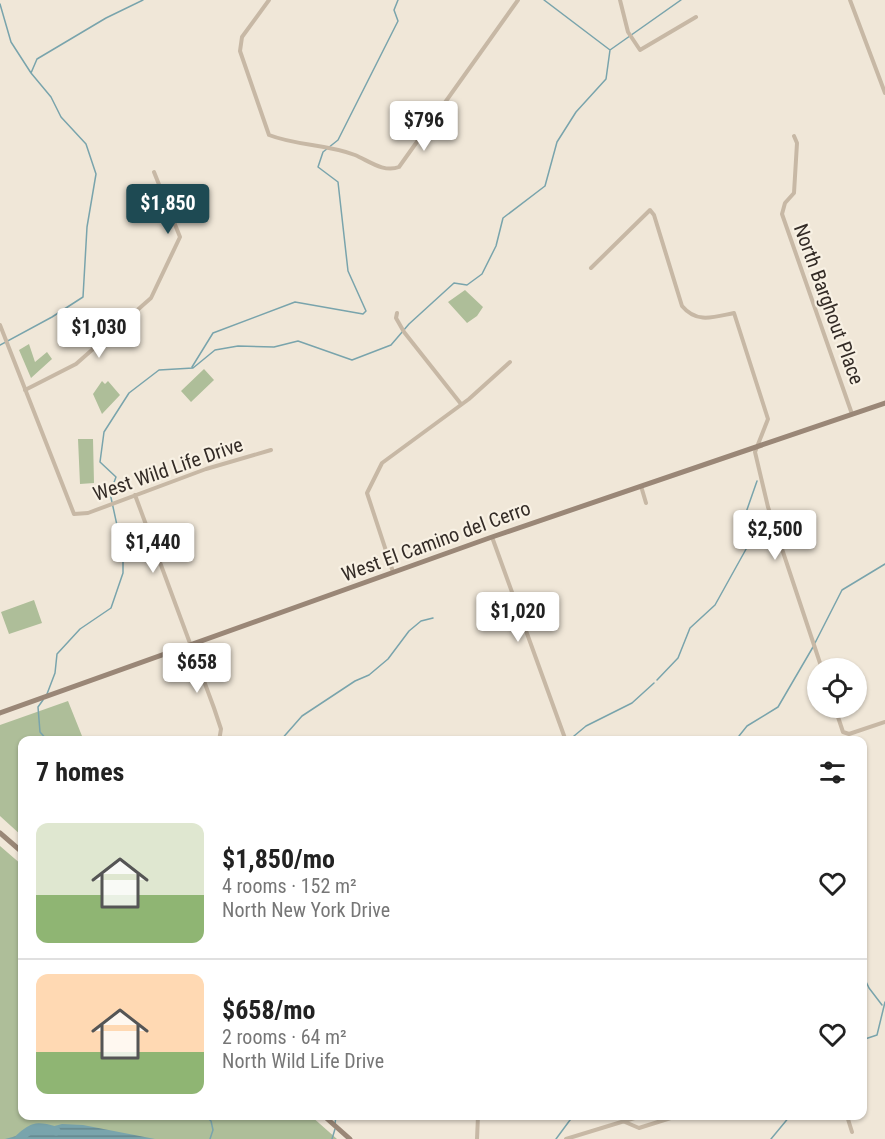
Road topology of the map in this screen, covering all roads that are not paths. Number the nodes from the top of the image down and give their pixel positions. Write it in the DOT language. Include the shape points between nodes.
graph roads {
  1 [pos="269,0"];
  2 [pos="518,0"];
  3 [pos="620,0"];
  4 [pos="850,0"];
  5 [pos="696,17"];
  6 [pos="885,93"];
  7 [pos="794,136"];
  8 [pos="154,172"];
  9 [pos="591,268"];
  10 [pos="397,313"];
  11 [pos="0,325"];
  12 [pos="510,362"];
  13 [pos="25,390"];
  14 [pos="885,403"];
  15 [pos="461,405"];
  16 [pos="852,414"];
  17 [pos="755,448"];
  18 [pos="271,450"];
  19 [pos="641,486"];
  20 [pos="135,495"];
  21 [pos="646,503"];
  22 [pos="492,537"];
  23 [pos="393,572"];
  24 [pos="191,645"];
  25 [pos="818,658"];
  26 [pos="0,713"];
  27 [pos="838,718"];
  28 [pos="885,722"];
  29 [pos="220,736"];
  30 [pos="564,736"];
  31 [pos="0,833"];
  32 [pos="18,849"];
  33 [pos="329,1120"];
  34 [pos="478,1120"];
  35 [pos="630,1120"];
  36 [pos="664,1120"];
  37 [pos="848,1120"];
  38 [pos="624,1122"];
  39 [pos="852,1132"];
  40 [pos="350,1139"];
  41 [pos="477,1139"];
  42 [pos="566,1139"];
  1 -- 2 [label="street" via="242,37 240,51 269,135 334,148 381,167 399,167"];
  3 -- 5 [label="street" via="628,32 640,50"];
  4 -- 6 [label="street"];
  7 -- 16 [label="street, North Barghout Place" via="794,193 784,203 782,214"];
  8 -- 13 [label="street" via="180,237 151,298 76,364"];
  9 -- 17 [label="street" via="647,210 653,213 682,306 702,319 734,313 768,419"];
  10 -- 15 [label="street" via="404,332"];
  11 -- 13 [label="street"];
  12 -- 15 [label="street"];
  13 -- 20 [label="street, West Wild Life Drive" via="74,514 88,513"];
  14 -- 16 [label="street, West El Camino del Cerro"];
  15 -- 23 [label="street" via="382,463 372,480 367,493"];
  16 -- 17 [label="street, West El Camino del Cerro"];
  17 -- 19 [label="street, West El Camino del Cerro"];
  17 -- 25 [label="street" via="768,507"];
  18 -- 20 [label="street, West Wild Life Drive"];
  19 -- 21 [label="street"];
  19 -- 22 [label="street, West El Camino del Cerro"];
  20 -- 24 [label="street"];
  22 -- 23 [label="street, West El Camino del Cerro"];
  22 -- 30 [label="street"];
  23 -- 24 [label="street, West El Camino del Cerro"];
  24 -- 26 [label="street, West El Camino del Cerro"];
  24 -- 29 [label="street" via="221,729"];
  27 -- 28 [label="street" via="843,732 849,734"];
  31 -- 32 [label="street"];
  33 -- 40 [label="street"];
  34 -- 41 [label="street"];
  35 -- 38 [label="street"];
  36 -- 38 [label="street" via="639,1128"];
  37 -- 39 [label="street"];
  38 -- 42 [label="street"];
}
